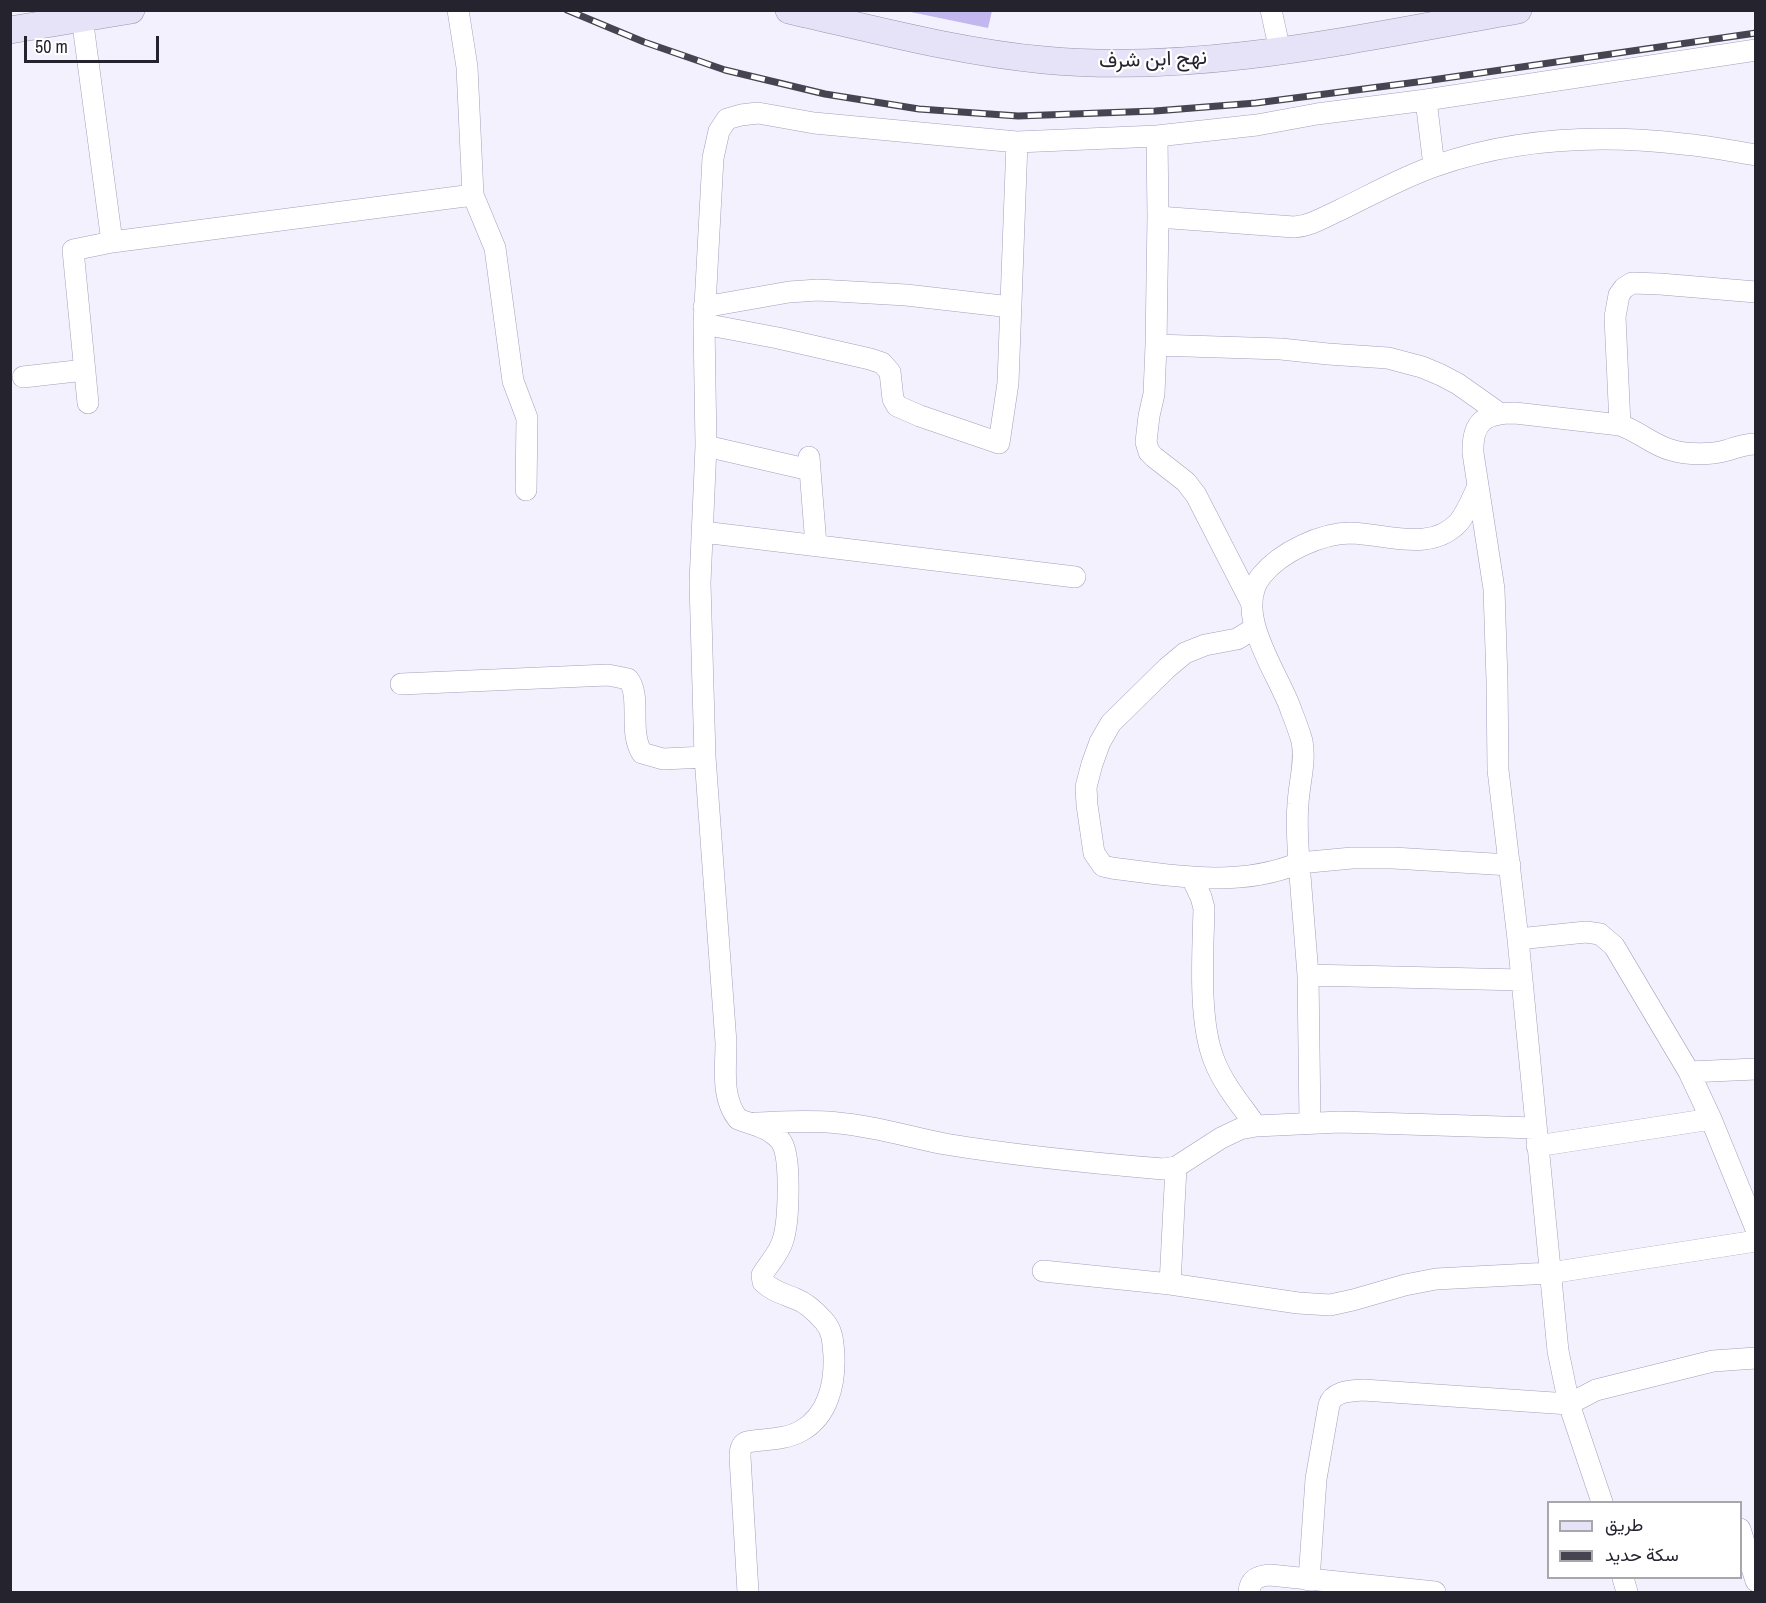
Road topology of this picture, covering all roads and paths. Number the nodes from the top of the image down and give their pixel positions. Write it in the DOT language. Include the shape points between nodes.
graph roads {
  1 [pos="131,10"];
  2 [pos="458,10"];
  3 [pos="789,10"];
  4 [pos="1271,10"];
  5 [pos="1518,10"];
  6 [pos="82,18"];
  7 [pos="10,30"];
  8 [pos="1755,50"];
  9 [pos="1280,51"];
  10 [pos="1426,100"];
  11 [pos="1157,136"];
  12 [pos="1017,142"];
  13 [pos="1755,155"];
  14 [pos="1434,166"];
  15 [pos="473,195"];
  16 [pos="1158,217"];
  17 [pos="112,242"];
  18 [pos="1755,292"];
  19 [pos="1011,307"];
  20 [pos="704,316"];
  21 [pos="1156,345"];
  22 [pos="85,370"];
  23 [pos="24,377"];
  24 [pos="88,403"];
  25 [pos="1499,413"];
  26 [pos="1620,425"];
  27 [pos="1755,444"];
  28 [pos="706,446"];
  29 [pos="1478,486"];
  30 [pos="526,490"];
  31 [pos="702,532"];
  32 [pos="816,545"];
  33 [pos="1075,577"];
  34 [pos="1252,604"];
  35 [pos="1255,628"];
  36 [pos="401,684"];
  37 [pos="705,757"];
  38 [pos="1299,863"];
  39 [pos="1510,865"];
  40 [pos="1192,878"];
  41 [pos="1518,939"];
  42 [pos="1308,975"];
  43 [pos="1522,980"];
  44 [pos="1755,1069"];
  45 [pos="1689,1072"];
  46 [pos="1711,1119"];
  47 [pos="1310,1122"];
  48 [pos="752,1123"];
  49 [pos="1256,1126"];
  50 [pos="1536,1137"];
  51 [pos="1176,1167"];
  52 [pos="1755,1229"];
  53 [pos="1755,1241"];
  54 [pos="1043,1271"];
  55 [pos="1550,1273"];
  56 [pos="1170,1284"];
  57 [pos="1755,1358"];
  58 [pos="1569,1404"];
  59 [pos="1601,1501"];
  60 [pos="1742,1536"];
  61 [pos="1308,1580"];
  62 [pos="1755,1581"];
  63 [pos="748,1593"];
  64 [pos="1250,1593"];
  65 [pos="1435,1593"];
  1 -- 6 [label="main road"];
  2 -- 15 [label="street" via="467,67"];
  3 -- 9 [label="main road, نهج ابن شرف" via="934,43 1043,60 1149,63"];
  4 -- 9 [label="street"];
  5 -- 9 [label="main road, نهج ابن شرف"];
  6 -- 7 [label="main road"];
  6 -- 17 [label="street"];
  8 -- 10 [label="street"];
  10 -- 11 [label="street"];
  10 -- 14 [label="street"];
  11 -- 12 [label="street"];
  11 -- 16 [label="street"];
  12 -- 19 [label="street"];
  12 -- 20 [label="street" via="814,123 758,113 727,119 719,131 713,158"];
  13 -- 14 [label="street" via="1656,141 1577,139 1495,149"];
  14 -- 16 [label="street" via="1310,225"];
  15 -- 17 [label="street"];
  15 -- 30 [label="street" via="495,248 513,381 527,418"];
  16 -- 21 [label="street"];
  17 -- 22 [label="street" via="74,250"];
  18 -- 26 [label="street" via="1632,283 1624,288 1615,317"];
  19 -- 20 [label="street" via="818,290 789,292"];
  19 -- 20 [label="street" via="1008,383 999,443 897,406 892,399 890,372 882,363"];
  20 -- 28 [label="street"];
  21 -- 25 [label="street" via="1388,358 1441,375"];
  21 -- 34 [label="street" via="1147,447 1196,495"];
  22 -- 23 [label="street"];
  22 -- 24 [label="street"];
  25 -- 26 [label="street"];
  25 -- 29 [label="street" via="1477,427 1473,437"];
  26 -- 27 [label="street" via="1670,450 1720,452"];
  28 -- 31 [label="street"];
  28 -- 32 [label="street" via="810,463"];
  29 -- 34 [label="street" via="1460,521 1432,538 1415,540 1352,533 1314,539 1278,560 1262,575"];
  29 -- 39 [label="street" via="1494,589 1498,770"];
  31 -- 32 [label="street"];
  31 -- 37 [label="street"];
  32 -- 33 [label="street"];
  34 -- 35 [label="street"];
  35 -- 38 [label="street" via="1302,741 1297,807"];
  35 -- 40 [label="street" via="1237,639 1193,648 1167,668 1111,723 1088,775 1092,843 1103,866"];
  36 -- 37 [label="street" via="622,677 633,688 635,738 642,753 663,759"];
  37 -- 48 [label="street" via="727,1098 735,1116"];
  38 -- 39 [label="street" via="1393,858"];
  38 -- 40 [label="street" via="1267,874"];
  38 -- 42 [label="street"];
  39 -- 41 [label="street"];
  40 -- 49 [label="street" via="1204,908 1204,1012 1209,1045 1220,1074"];
  41 -- 43 [label="street"];
  41 -- 45 [label="street" via="1600,934 1614,946"];
  42 -- 43 [label="street"];
  42 -- 47 [label="street"];
  43 -- 50 [label="street"];
  44 -- 45 [label="street"];
  45 -- 46 [label="street"];
  46 -- 50 [label="street"];
  46 -- 52 [label="street"];
  47 -- 49 [label="street"];
  47 -- 50 [label="street"];
  48 -- 51 [label="street" via="839,1123 1018,1155 1119,1166"];
  48 -- 63 [label="street" via="782,1142 787,1165 784,1239 762,1275 763,1282 807,1305 825,1323 831,1331 834,1369 824,1407 803,1430 743,1443 741,1448"];
  49 -- 51 [label="street" via="1221,1138"];
  50 -- 55 [label="street"];
  51 -- 56 [label="street"];
  53 -- 55 [label="street"];
  54 -- 56 [label="street"];
  55 -- 56 [label="street" via="1436,1280 1330,1305"];
  55 -- 58 [label="street" via="1558,1351"];
  57 -- 58 [label="street" via="1713,1361 1596,1390"];
  58 -- 59 [label="street"];
  58 -- 61 [label="street" via="1363,1390 1331,1398 1316,1479"];
  60 -- 62 [label="street"];
  61 -- 64 [label="street" via="1261,1576 1250,1585"];
  61 -- 65 [label="street"];
}
